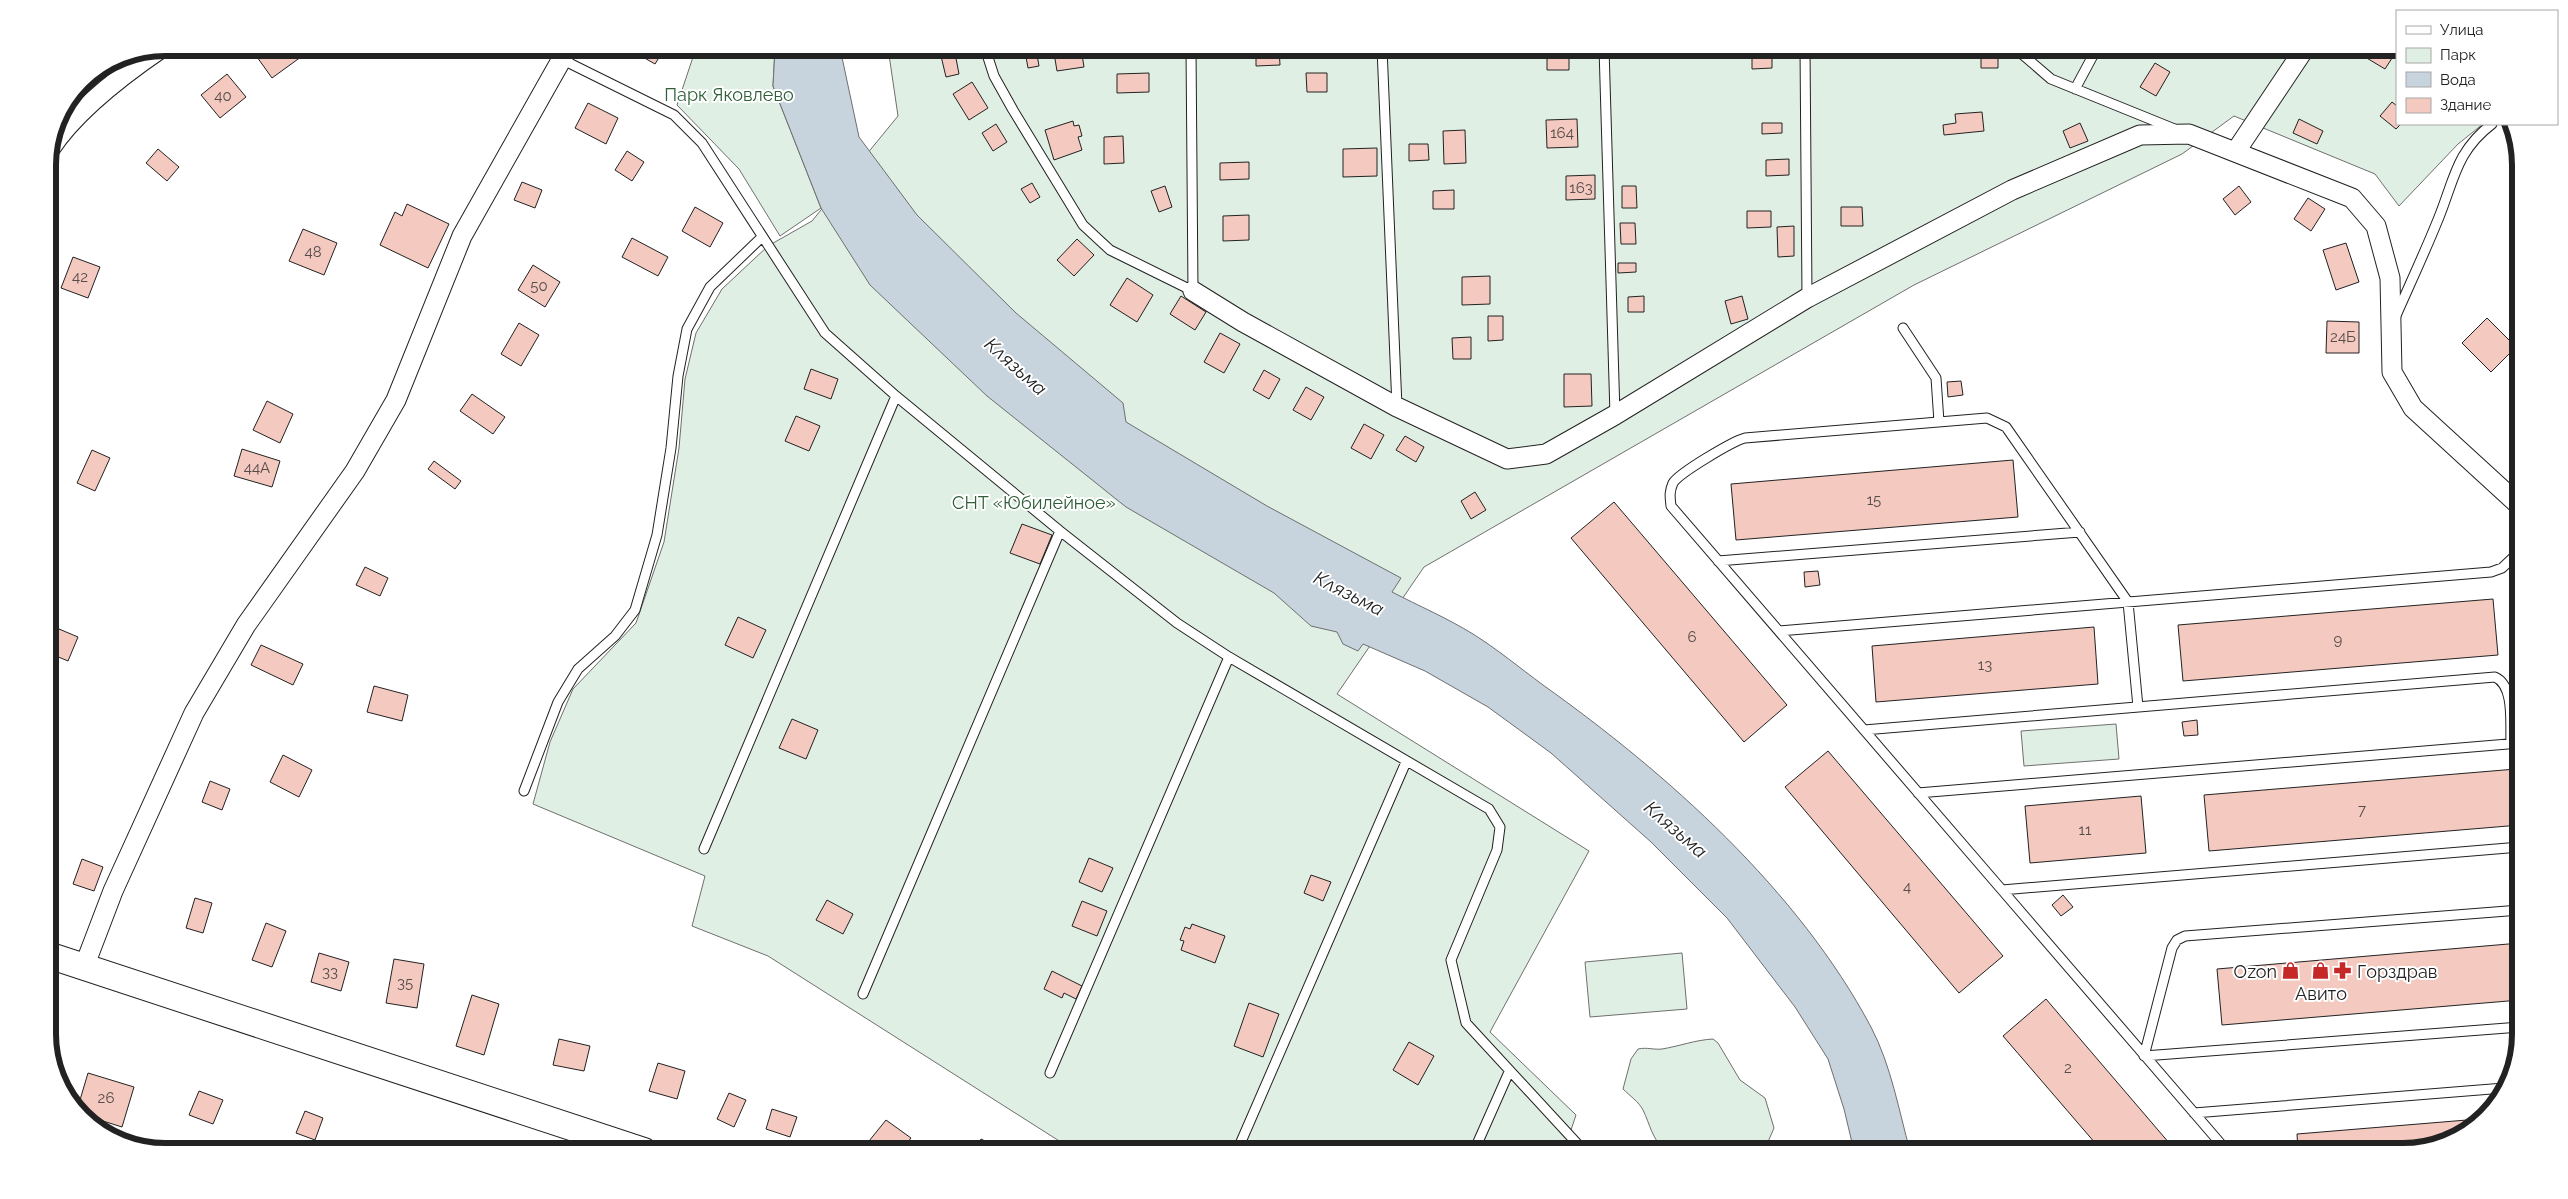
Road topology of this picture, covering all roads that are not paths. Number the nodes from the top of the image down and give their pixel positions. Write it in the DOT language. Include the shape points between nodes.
graph roads {
  1 [pos="562,56"];
  2 [pos="569,56"];
  3 [pos="988,56"];
  4 [pos="1191,56"];
  5 [pos="1382,56"];
  6 [pos="1604,56"];
  7 [pos="1805,56"];
  8 [pos="2024,56"];
  9 [pos="2093,56"];
  10 [pos="2300,56"];
  11 [pos="148,58"];
  12 [pos="2075,89"];
  13 [pos="2491,125"];
  14 [pos="62,131"];
  15 [pos="2189,134"];
  16 [pos="2236,151"];
  17 [pos="762,237"];
  18 [pos="1193,291"];
  19 [pos="1807,298"];
  20 [pos="2391,327"];
  21 [pos="1903,328"];
  22 [pos="896,396"];
  23 [pos="1397,407"];
  24 [pos="1615,415"];
  25 [pos="1939,422"];
  26 [pos="2512,499"];
  27 [pos="1060,530"];
  28 [pos="2080,532"];
  29 [pos="2512,559"];
  30 [pos="1718,561"];
  31 [pos="2128,602"];
  32 [pos="1779,631"];
  33 [pos="1228,657"];
  34 [pos="2138,707"];
  35 [pos="2512,719"];
  36 [pos="1864,730"];
  37 [pos="2512,743"];
  38 [pos="1406,762"];
  39 [pos="524,791"];
  40 [pos="1918,793"];
  41 [pos="2512,848"];
  42 [pos="704,849"];
  43 [pos="2002,890"];
  44 [pos="2512,911"];
  45 [pos="56,958"];
  46 [pos="84,967"];
  47 [pos="863,994"];
  48 [pos="2512,1028"];
  49 [pos="2144,1056"];
  50 [pos="1509,1072"];
  51 [pos="1050,1073"];
  52 [pos="2497,1089"];
  53 [pos="2194,1112"];
  54 [pos="617,1143"];
  55 [pos="1241,1143"];
  56 [pos="1478,1143"];
  57 [pos="1576,1143"];
  58 [pos="2220,1143"];
  1 -- 46 [label="street" via="462,236 396,400 355,471 246,626 194,713 113,891"];
  2 -- 17 [label="lane" via="674,115 702,143"];
  3 -- 18 [label="lane" via="994,76 1013,110 1083,224 1110,250"];
  4 -- 18 [label="lane"];
  5 -- 23 [label="lane"];
  6 -- 24 [label="lane"];
  7 -- 19 [label="lane"];
  8 -- 12 [label="lane" via="2051,79"];
  9 -- 12 [label="lane"];
  10 -- 16 [label="street"];
  11 -- 14 [label="street"];
  12 -- 15 [label="lane"];
  13 -- 20 [label="lane" via="2476,136 2461,156 2438,221"];
  15 -- 16 [label="street"];
  15 -- 19 [label="street" via="2140,136 2012,190"];
  16 -- 20 [label="street" via="2352,198 2376,226 2390,278"];
  17 -- 22 [label="lane" via="824,333"];
  17 -- 39 [label="lane" via="710,287 687,329 657,535 635,610 615,636 578,669 558,702"];
  18 -- 23 [label="street"];
  19 -- 24 [label="street"];
  20 -- 26 [label="street" via="2392,372 2413,408"];
  21 -- 25 [label="lane" via="1936,378"];
  22 -- 27 [label="lane"];
  22 -- 42 [label="lane"];
  23 -- 24 [label="street" via="1507,459 1546,454"];
  25 -- 28 [label="lane" via="1986,418 2006,427"];
  25 -- 30 [label="lane" via="1745,438 1728,444 1674,481 1669,494 1671,506"];
  27 -- 33 [label="lane" via="1177,623"];
  27 -- 47 [label="lane"];
  28 -- 30 [label="lane"];
  28 -- 31 [label="lane"];
  29 -- 31 [label="lane" via="2502,568 2491,572"];
  30 -- 32 [label="lane"];
  31 -- 32 [label="lane"];
  31 -- 34 [label="lane"];
  32 -- 36 [label="lane"];
  33 -- 38 [label="lane"];
  33 -- 51 [label="lane"];
  34 -- 35 [label="lane" via="2495,677 2507,689"];
  34 -- 36 [label="lane"];
  36 -- 40 [label="lane"];
  37 -- 40 [label="lane"];
  38 -- 50 [label="lane" via="1489,809 1500,827 1498,850 1451,960 1466,1023"];
  38 -- 55 [label="lane"];
  40 -- 43 [label="lane"];
  41 -- 43 [label="lane"];
  43 -- 49 [label="lane"];
  44 -- 49 [label="lane" via="2185,936 2172,948"];
  45 -- 46 [label="main road"];
  46 -- 54 [label="main road"];
  48 -- 49 [label="lane"];
  49 -- 53 [label="lane"];
  50 -- 56 [label="lane"];
  50 -- 57 [label="lane"];
  52 -- 53 [label="lane"];
  53 -- 58 [label="lane"];
}
